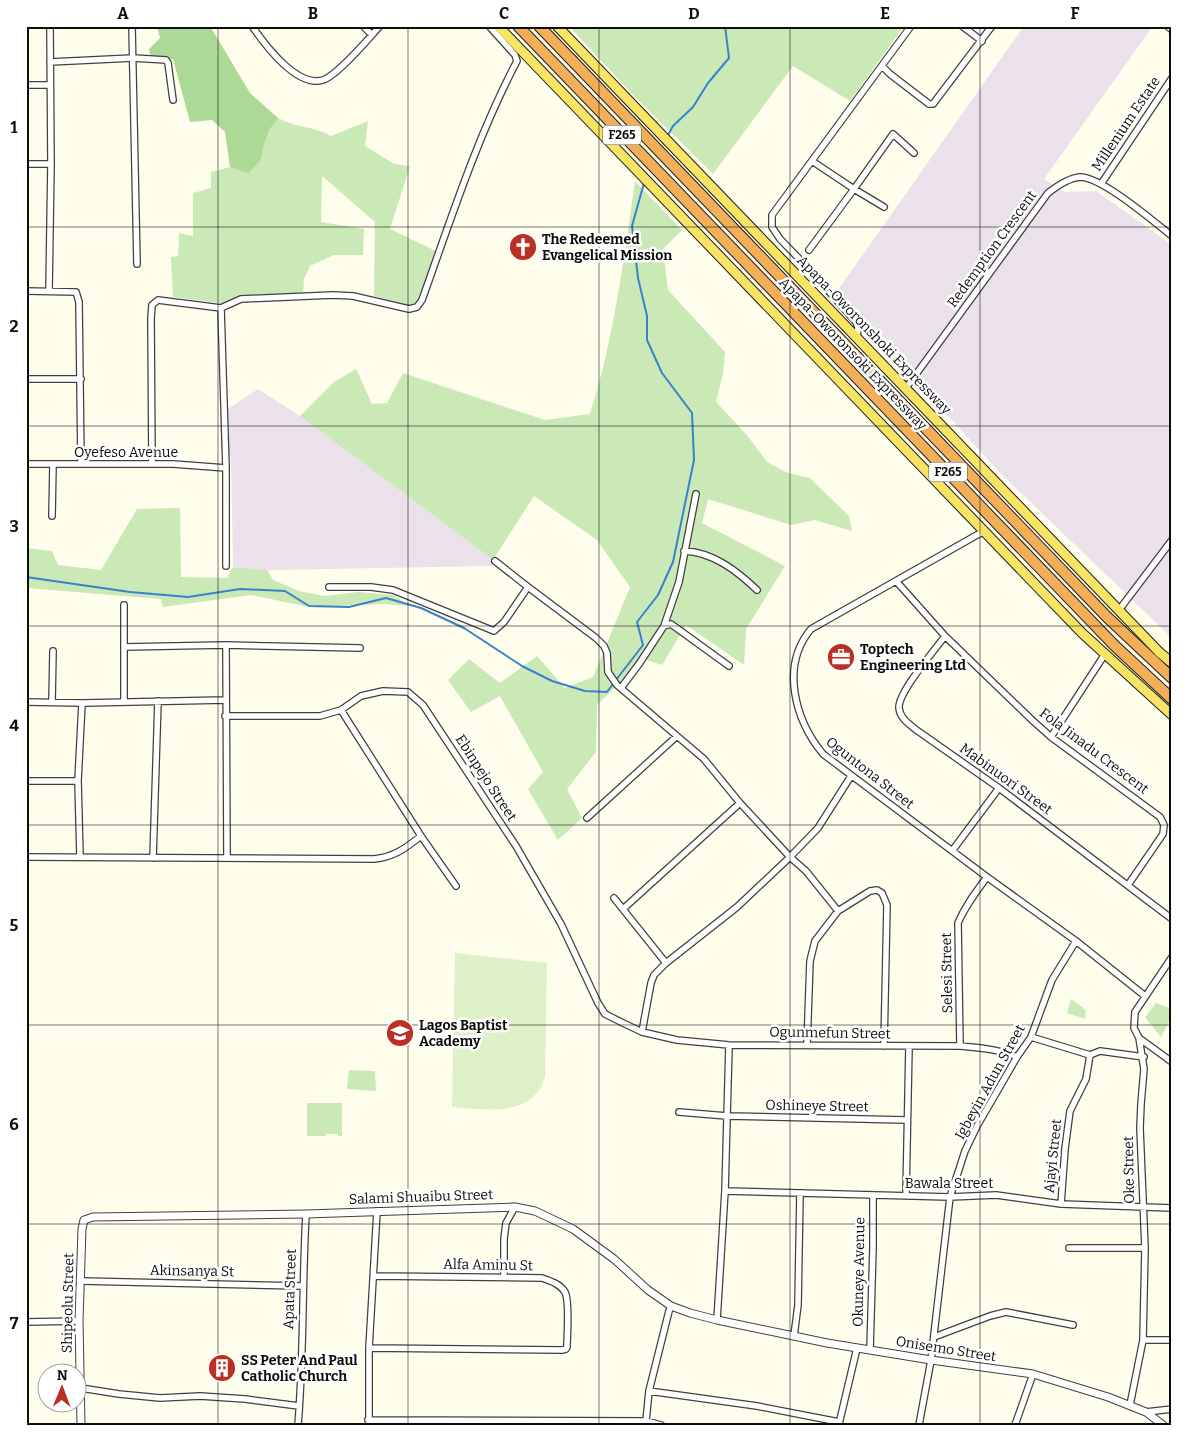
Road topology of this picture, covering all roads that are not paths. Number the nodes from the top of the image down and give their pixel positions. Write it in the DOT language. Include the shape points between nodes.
graph roads {
  1 [pos="50,26"];
  2 [pos="132,26"];
  3 [pos="252,26"];
  4 [pos="363,26"];
  5 [pos="380,26"];
  6 [pos="489,26"];
  7 [pos="498,26"];
  8 [pos="518,26"];
  9 [pos="539,26"];
  10 [pos="557,26"];
  11 [pos="910,26"];
  12 [pos="962,26"];
  13 [pos="992,26"];
  14 [pos="1167,26"];
  15 [pos="1172,30"];
  16 [pos="372,34"];
  17 [pos="982,41"];
  18 [pos="133,58"];
  19 [pos="50,62"];
  20 [pos="882,66"];
  21 [pos="1172,78"];
  22 [pos="26,85"];
  23 [pos="50,85"];
  24 [pos="173,100"];
  25 [pos="914,153"];
  26 [pos="812,161"];
  27 [pos="26,164"];
  28 [pos="51,164"];
  29 [pos="1101,184"];
  30 [pos="854,189"];
  31 [pos="884,207"];
  32 [pos="1172,236"];
  33 [pos="809,250"];
  34 [pos="137,264"];
  35 [pos="26,291"];
  36 [pos="49,291"];
  37 [pos="221,308"];
  38 [pos="857,338"];
  39 [pos="26,379"];
  40 [pos="81,379"];
  41 [pos="906,388"];
  42 [pos="26,464"];
  43 [pos="53,464"];
  44 [pos="82,464"];
  45 [pos="152,464"];
  46 [pos="226,468"];
  47 [pos="696,494"];
  48 [pos="52,516"];
  49 [pos="984,531"];
  50 [pos="1172,540"];
  51 [pos="684,551"];
  52 [pos="495,561"];
  53 [pos="226,566"];
  54 [pos="896,581"];
  55 [pos="329,587"];
  56 [pos="528,587"];
  57 [pos="757,590"];
  58 [pos="124,605"];
  59 [pos="1119,610"];
  60 [pos="664,626"];
  61 [pos="945,636"];
  62 [pos="226,645"];
  63 [pos="124,647"];
  64 [pos="360,648"];
  65 [pos="53,651"];
  66 [pos="1105,654"];
  67 [pos="1172,663"];
  68 [pos="729,666"];
  69 [pos="1172,678"];
  70 [pos="619,686"];
  71 [pos="1172,698"];
  72 [pos="225,700"];
  73 [pos="26,702"];
  74 [pos="52,702"];
  75 [pos="124,702"];
  76 [pos="158,702"];
  77 [pos="82,703"];
  78 [pos="341,710"];
  79 [pos="1172,715"];
  80 [pos="225,716"];
  81 [pos="677,736"];
  82 [pos="1051,737"];
  83 [pos="851,776"];
  84 [pos="26,781"];
  85 [pos="78,781"];
  86 [pos="999,788"];
  87 [pos="740,803"];
  88 [pos="587,818"];
  89 [pos="421,836"];
  90 [pos="952,851"];
  91 [pos="26,857"];
  92 [pos="80,857"];
  93 [pos="790,857"];
  94 [pos="153,858"];
  95 [pos="227,858"];
  96 [pos="987,878"];
  97 [pos="456,886"];
  98 [pos="1128,886"];
  99 [pos="614,898"];
  100 [pos="623,909"];
  101 [pos="838,912"];
  102 [pos="1172,919"];
  103 [pos="1076,941"];
  104 [pos="1172,957"];
  105 [pos="666,963"];
  106 [pos="1145,996"];
  107 [pos="642,1032"];
  108 [pos="1031,1037"];
  109 [pos="1139,1038"];
  110 [pos="729,1045"];
  111 [pos="806,1045"];
  112 [pos="884,1046"];
  113 [pos="909,1046"];
  114 [pos="960,1046"];
  115 [pos="1090,1055"];
  116 [pos="1017,1057"];
  117 [pos="1144,1057"];
  118 [pos="1172,1062"];
  119 [pos="679,1112"];
  120 [pos="727,1116"];
  121 [pos="906,1120"];
  122 [pos="725,1191"];
  123 [pos="800,1193"];
  124 [pos="873,1195"];
  125 [pos="906,1195"];
  126 [pos="950,1197"];
  127 [pos="1061,1204"];
  128 [pos="1142,1206"];
  129 [pos="514,1207"];
  130 [pos="1172,1208"];
  131 [pos="377,1211"];
  132 [pos="306,1214"];
  133 [pos="92,1217"];
  134 [pos="1069,1248"];
  135 [pos="1145,1248"];
  136 [pos="374,1276"];
  137 [pos="504,1277"];
  138 [pos="81,1281"];
  139 [pos="302,1286"];
  140 [pos="671,1306"];
  141 [pos="717,1320"];
  142 [pos="79,1321"];
  143 [pos="26,1322"];
  144 [pos="1073,1324"];
  145 [pos="794,1336"];
  146 [pos="934,1337"];
  147 [pos="1143,1340"];
  148 [pos="1172,1340"];
  149 [pos="369,1348"];
  150 [pos="857,1348"];
  151 [pos="870,1350"];
  152 [pos="931,1360"];
  153 [pos="80,1364"];
  154 [pos="1033,1374"];
  155 [pos="88,1389"];
  156 [pos="649,1392"];
  157 [pos="1130,1405"];
  158 [pos="299,1406"];
  159 [pos="1172,1410"];
  160 [pos="1146,1412"];
  161 [pos="646,1421"];
  162 [pos="368,1422"];
  163 [pos="839,1423"];
  164 [pos="298,1425"];
  165 [pos="661,1425"];
  166 [pos="919,1425"];
  167 [pos="1014,1425"];
  168 [pos="1163,1425"];
  1 -- 19 [label="street"];
  2 -- 18 [label="street"];
  3 -- 16 [label="street" via="266,45 296,74 316,81 331,75"];
  4 -- 16 [label="street"];
  5 -- 16 [label="street"];
  6 -- 37 [label="street" via="516,55 517,61 482,133 417,307 409,309 353,296 334,295 241,299"];
  7 -- 49 [label="main road, Apapa-Oworonsoki Expressway"];
  8 -- 71 [label="highway, Apapa-Oworonsoki Expressway / F265" via="1115,646"];
  9 -- 69 [label="highway, Apapa-Oworonsoki Expressway / F265" via="1107,617"];
  10 -- 38 [label="main road, Apapa-Oworonshoki Expressway"];
  11 -- 20 [label="street"];
  12 -- 17 [label="street"];
  13 -- 17 [label="street"];
  14 -- 15 [label="street"];
  17 -- 20 [label="street" via="935,104 929,104"];
  18 -- 19 [label="street"];
  18 -- 24 [label="street" via="166,60"];
  18 -- 34 [label="street"];
  19 -- 23 [label="street"];
  20 -- 26 [label="street"];
  21 -- 29 [label="street, Millenium Estate"];
  22 -- 23 [label="street"];
  23 -- 28 [label="street"];
  25 -- 30 [label="street" via="893,134"];
  26 -- 30 [label="street"];
  26 -- 38 [label="street" via="772,215 772,227 856,322"];
  27 -- 28 [label="street"];
  28 -- 36 [label="street"];
  29 -- 32 [label="street, Redemption Crescent"];
  29 -- 41 [label="street, Redemption Crescent" via="1080,177 1058,185 1048,193"];
  30 -- 31 [label="street"];
  30 -- 33 [label="street"];
  35 -- 36 [label="street"];
  36 -- 40 [label="street" via="76,292"];
  37 -- 45 [label="street" via="158,300 152,305"];
  37 -- 46 [label="street"];
  38 -- 41 [label="main road, Apapa-Oworonshoki Expressway"];
  39 -- 40 [label="street"];
  40 -- 44 [label="street"];
  41 -- 59 [label="main road, Apapa-Oworonshoki Expressway"];
  42 -- 43 [label="street, Oyefeso Avenue"];
  43 -- 44 [label="street, Oyefeso Avenue"];
  43 -- 48 [label="street"];
  44 -- 45 [label="street, Oyefeso Avenue"];
  45 -- 46 [label="street, Oyefeso Avenue"];
  46 -- 53 [label="street"];
  47 -- 51 [label="street"];
  49 -- 54 [label="street, Oguntona Street"];
  49 -- 66 [label="main road, Apapa-Oworonsoki Expressway"];
  50 -- 59 [label="street"];
  51 -- 57 [label="street" via="714,559 738,572"];
  51 -- 60 [label="street" via="679,582"];
  52 -- 56 [label="street"];
  54 -- 61 [label="street, Fola Jinadu Crescent"];
  54 -- 83 [label="street, Oguntona Street" via="811,629 799,646 795,659 795,695 805,728 823,754"];
  55 -- 56 [label="street" via="393,590 494,631"];
  56 -- 70 [label="street" via="604,646 608,672"];
  58 -- 63 [label="street"];
  59 -- 67 [label="main road, Apapa-Oworonshoki Expressway"];
  60 -- 68 [label="street" via="671,624"];
  60 -- 70 [label="street" via="639,664"];
  61 -- 82 [label="street, Fola Jinadu Crescent"];
  61 -- 86 [label="street, Mabinuori Street" via="903,692 900,711 915,729"];
  62 -- 63 [label="street"];
  62 -- 64 [label="street"];
  62 -- 72 [label="street"];
  63 -- 75 [label="street"];
  65 -- 74 [label="street"];
  66 -- 79 [label="main road, Apapa-Oworonsoki Expressway"];
  66 -- 82 [label="street"];
  70 -- 81 [label="street"];
  72 -- 76 [label="street"];
  72 -- 80 [label="street"];
  73 -- 74 [label="street"];
  74 -- 77 [label="street"];
  75 -- 76 [label="street"];
  75 -- 77 [label="street"];
  76 -- 94 [label="street"];
  77 -- 85 [label="street"];
  78 -- 80 [label="street, Ebinpejo Street" via="320,716"];
  78 -- 89 [label="street"];
  78 -- 107 [label="street, Ebinpejo Street" via="361,696 384,692 408,692 424,705 516,846 561,924 605,1014"];
  80 -- 95 [label="street"];
  81 -- 87 [label="street" via="704,759"];
  81 -- 88 [label="street"];
  82 -- 98 [label="street, Fola Jinadu Crescent" via="1163,821 1162,834"];
  83 -- 90 [label="street, Oguntona Street"];
  83 -- 93 [label="street" via="818,828"];
  84 -- 85 [label="street"];
  85 -- 92 [label="street"];
  86 -- 90 [label="street"];
  86 -- 98 [label="street, Mabinuori Street"];
  87 -- 93 [label="street"];
  87 -- 100 [label="street"];
  89 -- 95 [label="street" via="396,854 374,859"];
  89 -- 97 [label="street"];
  90 -- 96 [label="street, Oguntona Street"];
  91 -- 92 [label="street"];
  92 -- 94 [label="street"];
  93 -- 101 [label="street" via="806,871"];
  93 -- 105 [label="street" via="737,907"];
  94 -- 95 [label="street"];
  96 -- 103 [label="street, Oguntona Street"];
  96 -- 114 [label="street, Selesi Street" via="970,900 958,924"];
  98 -- 102 [label="street, Mabinuori Street"];
  99 -- 100 [label="street"];
  100 -- 105 [label="street"];
  101 -- 111 [label="street" via="816,941 812,952"];
  101 -- 112 [label="street" via="870,890 877,890 885,898"];
  103 -- 106 [label="street, Oguntona Street"];
  103 -- 108 [label="street, Igbeyin Adun Street" via="1052,980"];
  104 -- 106 [label="street, Oke Street"];
  105 -- 107 [label="street" via="651,983"];
  106 -- 109 [label="street, Oke Street" via="1133,1021"];
  107 -- 110 [label="street, Ogunmefun Street" via="677,1040"];
  108 -- 115 [label="street"];
  108 -- 116 [label="street, Igbeyin Adun Street"];
  109 -- 117 [label="street, Oke Street"];
  109 -- 118 [label="street"];
  110 -- 111 [label="street, Ogunmefun Street"];
  110 -- 120 [label="street"];
  111 -- 112 [label="street, Ogunmefun Street"];
  112 -- 113 [label="street, Ogunmefun Street"];
  113 -- 114 [label="street, Ogunmefun Street"];
  113 -- 121 [label="street"];
  114 -- 116 [label="street, Ogunmefun Street"];
  115 -- 117 [label="street" via="1100,1051"];
  115 -- 127 [label="street, Ajayi Street" via="1086,1079 1070,1112"];
  116 -- 126 [label="street, Igbeyin Adun Street" via="965,1151"];
  117 -- 128 [label="street, Oke Street" via="1140,1104"];
  119 -- 120 [label="street, Oshineye Street"];
  120 -- 121 [label="street, Oshineye Street"];
  120 -- 122 [label="street"];
  121 -- 125 [label="street"];
  122 -- 123 [label="street, Bawala Street"];
  122 -- 141 [label="street"];
  123 -- 124 [label="street, Bawala Street"];
  123 -- 145 [label="street" via="798,1305"];
  124 -- 125 [label="street, Bawala Street"];
  124 -- 151 [label="street, Okuneye Avenue"];
  125 -- 126 [label="street, Bawala Street"];
  126 -- 127 [label="street, Bawala Street" via="996,1195"];
  126 -- 146 [label="street, Igbeyin Adun Street"];
  127 -- 128 [label="street, Bawala Street"];
  128 -- 130 [label="street, Bawala Street"];
  128 -- 135 [label="street, Oke Street"];
  129 -- 131 [label="street, Salami Shuaibu Street"];
  129 -- 137 [label="street" via="506,1223"];
  129 -- 140 [label="street, Salami Shuaibu Street" via="535,1211 573,1229"];
  131 -- 132 [label="street, Salami Shuaibu Street"];
  131 -- 136 [label="street"];
  132 -- 133 [label="street, Salami Shuaibu Street"];
  132 -- 139 [label="street, Apata Street"];
  133 -- 138 [label="street, Shipeolu Street" via="84,1220 82,1229"];
  134 -- 135 [label="street"];
  135 -- 147 [label="street, Oke Street"];
  136 -- 137 [label="street, Alfa Aminu St"];
  136 -- 149 [label="street"];
  137 -- 149 [label="street, Alfa Aminu St" via="542,1278 556,1283 565,1293 568,1312 566,1349"];
  138 -- 139 [label="street, Akinsanya St"];
  138 -- 142 [label="street, Shipeolu Street"];
  139 -- 158 [label="street, Apata Street"];
  140 -- 141 [label="street, Salami Shuaibu Street"];
  140 -- 156 [label="street"];
  141 -- 145 [label="street, Onisemo Street"];
  142 -- 143 [label="street"];
  142 -- 153 [label="street, Shipeolu Street"];
  144 -- 146 [label="street" via="1006,1312"];
  145 -- 150 [label="street, Onisemo Street"];
  146 -- 152 [label="street, Igbeyin Adun Street"];
  147 -- 148 [label="street"];
  147 -- 157 [label="street, Oke Street"];
  149 -- 162 [label="street"];
  150 -- 151 [label="street, Onisemo Street"];
  150 -- 163 [label="street"];
  151 -- 152 [label="street, Onisemo Street"];
  152 -- 154 [label="street, Onisemo Street"];
  152 -- 166 [label="street, Igbeyin Adun Street"];
  154 -- 157 [label="street, Onisemo Street"];
  154 -- 167 [label="street"];
  155 -- 158 [label="street" via="160,1398 200,1396"];
  156 -- 161 [label="street"];
  156 -- 163 [label="street" via="757,1406"];
  157 -- 160 [label="street, Onisemo Street"];
  158 -- 164 [label="street, Apata Street"];
  159 -- 160 [label="street"];
  160 -- 168 [label="street, Onisemo Street"];
  161 -- 162 [label="street"];
  161 -- 165 [label="street"];
}
